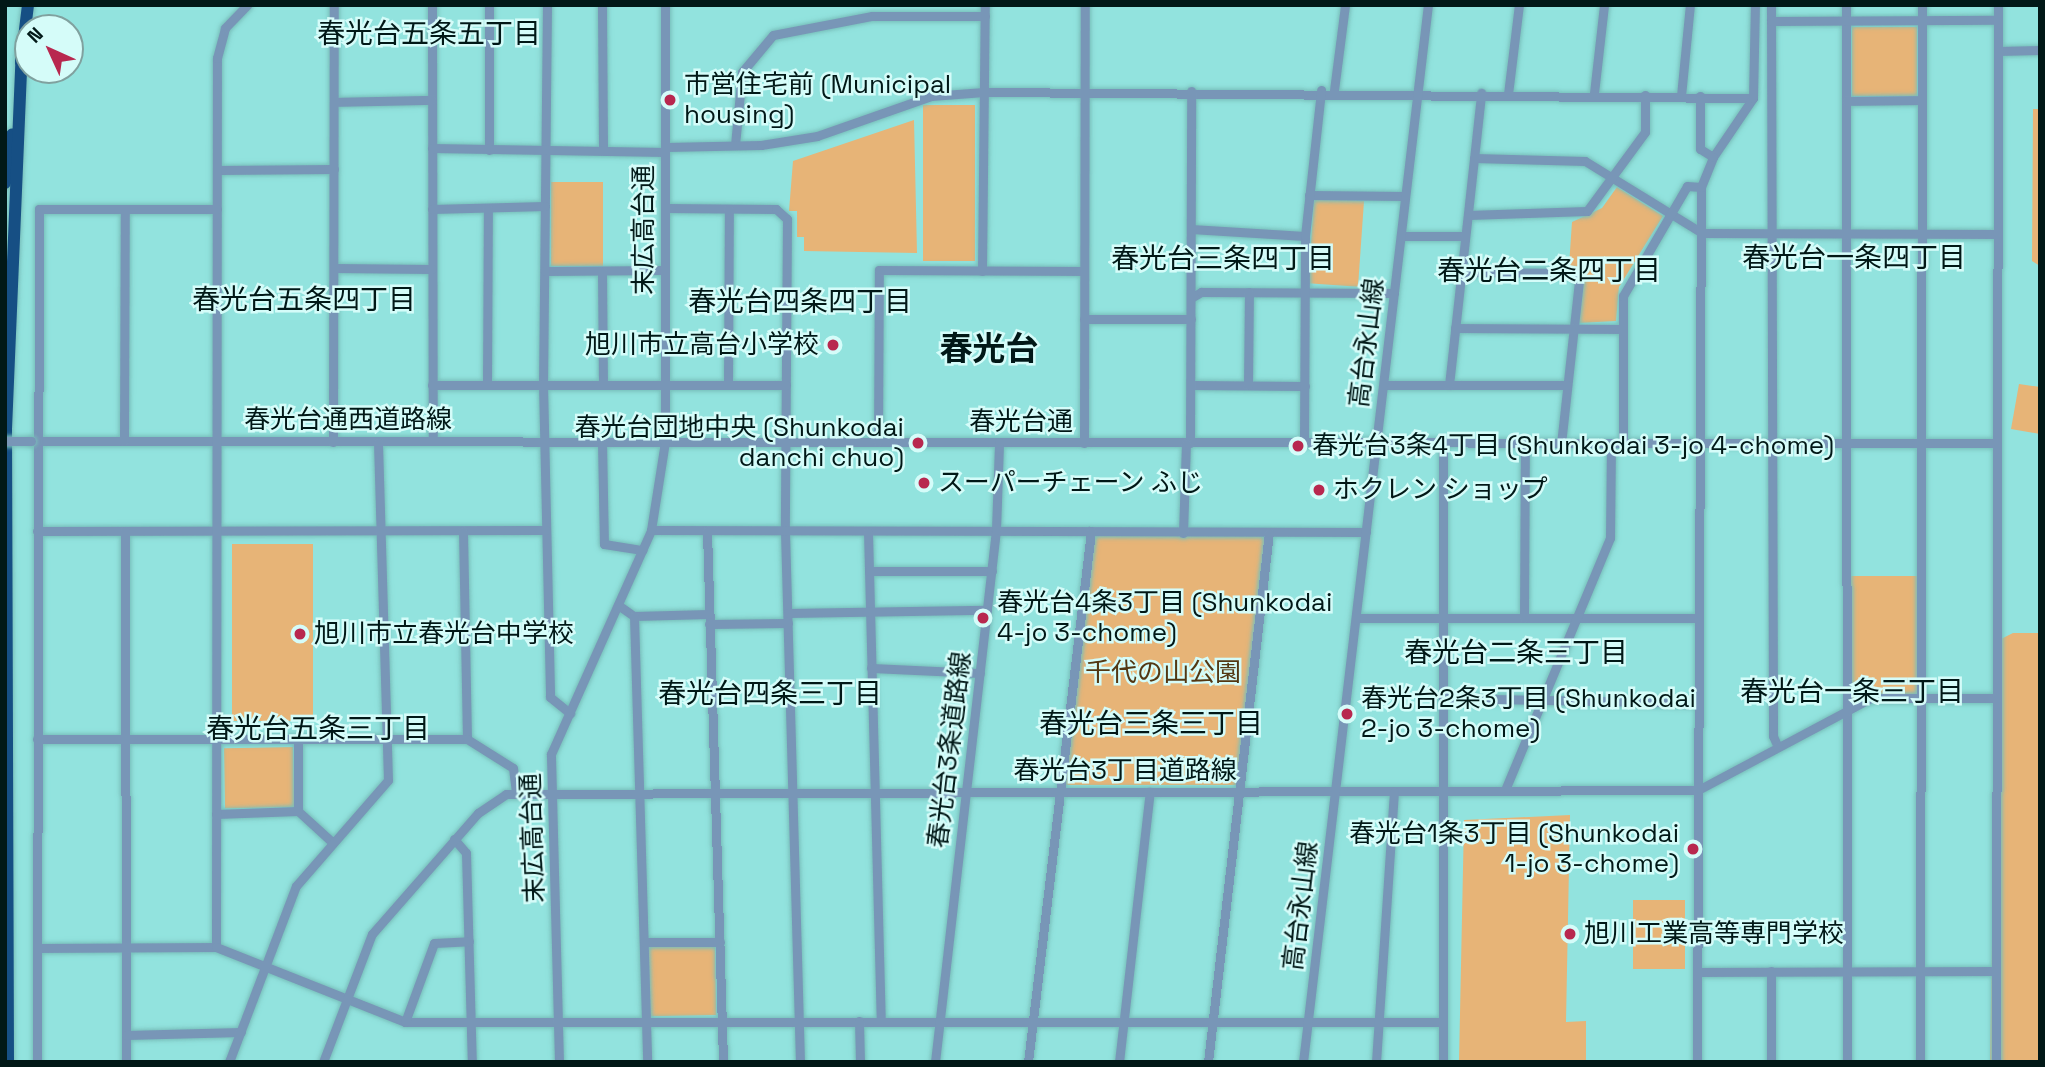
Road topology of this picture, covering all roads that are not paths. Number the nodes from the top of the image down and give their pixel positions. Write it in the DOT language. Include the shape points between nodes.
graph roads {
  1 [pos="247,5"];
  2 [pos="334,5"];
  3 [pos="432,5"];
  4 [pos="489,5"];
  5 [pos="547,5"];
  6 [pos="602,5"];
  7 [pos="665,5"];
  8 [pos="985,5"];
  9 [pos="1085,5"];
  10 [pos="1345,5"];
  11 [pos="1428,5"];
  12 [pos="1519,5"];
  13 [pos="1604,5"];
  14 [pos="1690,5"];
  15 [pos="1755,5"];
  16 [pos="1771,5"];
  17 [pos="1846,5"];
  18 [pos="1922,5"];
  19 [pos="1998,5"];
  20 [pos="985,16"];
  21 [pos="1771,20"];
  22 [pos="1846,20"];
  23 [pos="1922,20"];
  24 [pos="1998,20"];
  25 [pos="2040,50"];
  26 [pos="1998,51"];
  27 [pos="18,84"];
  28 [pos="21,84"];
  29 [pos="1084,90"];
  30 [pos="1321,90"];
  31 [pos="1334,90"];
  32 [pos="1191,91"];
  33 [pos="984,92"];
  34 [pos="1418,93"];
  35 [pos="1481,93"];
  36 [pos="1594,93"];
  37 [pos="1508,94"];
  38 [pos="1645,94"];
  39 [pos="1681,96"];
  40 [pos="1700,96"];
  41 [pos="1753,98"];
  42 [pos="432,100"];
  43 [pos="1922,100"];
  44 [pos="1846,101"];
  45 [pos="334,102"];
  46 [pos="736,145"];
  47 [pos="432,148"];
  48 [pos="665,149"];
  49 [pos="489,150"];
  50 [pos="545,150"];
  51 [pos="603,150"];
  52 [pos="1713,157"];
  53 [pos="1474,158"];
  54 [pos="334,169"];
  55 [pos="217,170"];
  56 [pos="1616,179"];
  57 [pos="5,183"];
  58 [pos="1701,187"];
  59 [pos="1310,195"];
  60 [pos="1404,196"];
  61 [pos="545,206"];
  62 [pos="488,208"];
  63 [pos="665,208"];
  64 [pos="217,209"];
  65 [pos="432,209"];
  66 [pos="729,209"];
  67 [pos="125,211"];
  68 [pos="1670,214"];
  69 [pos="1468,215"];
  70 [pos="1191,229"];
  71 [pos="1702,233"];
  72 [pos="1775,233"];
  73 [pos="1847,233"];
  74 [pos="1922,233"];
  75 [pos="1997,234"];
  76 [pos="1305,236"];
  77 [pos="1401,236"];
  78 [pos="1465,236"];
  79 [pos="334,268"];
  80 [pos="432,269"];
  81 [pos="665,270"];
  82 [pos="545,271"];
  83 [pos="602,271"];
  84 [pos="982,271"];
  85 [pos="1084,271"];
  86 [pos="1461,272"];
  87 [pos="1249,292"];
  88 [pos="1305,293"];
  89 [pos="1394,293"];
  90 [pos="1191,298"];
  91 [pos="1084,319"];
  92 [pos="1191,319"];
  93 [pos="1455,328"];
  94 [pos="1574,328"];
  95 [pos="1622,329"];
  96 [pos="603,383"];
  97 [pos="487,384"];
  98 [pos="543,384"];
  99 [pos="665,384"];
  100 [pos="728,384"];
  101 [pos="786,384"];
  102 [pos="432,385"];
  103 [pos="1191,385"];
  104 [pos="1248,385"];
  105 [pos="1384,385"];
  106 [pos="1449,385"];
  107 [pos="1567,385"];
  108 [pos="1305,386"];
  109 [pos="5,441"];
  110 [pos="124,441"];
  111 [pos="433,441"];
  112 [pos="34,442"];
  113 [pos="216,442"];
  114 [pos="333,442"];
  115 [pos="378,442"];
  116 [pos="544,442"];
  117 [pos="603,442"];
  118 [pos="665,442"];
  119 [pos="878,442"];
  120 [pos="999,442"];
  121 [pos="785,443"];
  122 [pos="1084,443"];
  123 [pos="1188,443"];
  124 [pos="1304,443"];
  125 [pos="1376,443"];
  126 [pos="1443,443"];
  127 [pos="1525,443"];
  128 [pos="1561,443"];
  129 [pos="1623,443"];
  130 [pos="1996,443"];
  131 [pos="1611,444"];
  132 [pos="1774,444"];
  133 [pos="1846,444"];
  134 [pos="1920,444"];
  135 [pos="1701,445"];
  136 [pos="382,530"];
  137 [pos="546,530"];
  138 [pos="652,530"];
  139 [pos="996,530"];
  140 [pos="37,531"];
  141 [pos="125,531"];
  142 [pos="216,531"];
  143 [pos="463,531"];
  144 [pos="707,531"];
  145 [pos="1091,531"];
  146 [pos="785,532"];
  147 [pos="868,532"];
  148 [pos="1269,532"];
  149 [pos="1366,532"];
  150 [pos="1183,533"];
  151 [pos="643,550"];
  152 [pos="869,571"];
  153 [pos="992,571"];
  154 [pos="618,605"];
  155 [pos="987,610"];
  156 [pos="870,612"];
  157 [pos="634,616"];
  158 [pos="788,618"];
  159 [pos="1357,618"];
  160 [pos="1443,618"];
  161 [pos="1524,618"];
  162 [pos="1575,618"];
  163 [pos="1699,618"];
  164 [pos="709,619"];
  165 [pos="871,668"];
  166 [pos="980,673"];
  167 [pos="1443,698"];
  168 [pos="1921,698"];
  169 [pos="1995,698"];
  170 [pos="1541,701"];
  171 [pos="1698,703"];
  172 [pos="1847,709"];
  173 [pos="570,713"];
  174 [pos="37,739"];
  175 [pos="126,739"];
  176 [pos="217,739"];
  177 [pos="467,739"];
  178 [pos="298,740"];
  179 [pos="386,740"];
  180 [pos="1778,747"];
  181 [pos="1505,790"];
  182 [pos="1698,790"];
  183 [pos="1336,791"];
  184 [pos="516,792"];
  185 [pos="552,792"];
  186 [pos="639,792"];
  187 [pos="715,792"];
  188 [pos="793,792"];
  189 [pos="874,792"];
  190 [pos="967,792"];
  191 [pos="1060,792"];
  192 [pos="1150,792"];
  193 [pos="1240,792"];
  194 [pos="1394,792"];
  195 [pos="1443,792"];
  196 [pos="298,811"];
  197 [pos="216,814"];
  198 [pos="454,839"];
  199 [pos="334,843"];
  200 [pos="469,941"];
  201 [pos="644,942"];
  202 [pos="720,942"];
  203 [pos="125,947"];
  204 [pos="216,947"];
  205 [pos="38,948"];
  206 [pos="265,968"];
  207 [pos="1771,971"];
  208 [pos="1847,971"];
  209 [pos="1920,971"];
  210 [pos="1996,971"];
  211 [pos="1697,972"];
  212 [pos="346,1001"];
  213 [pos="558,1020"];
  214 [pos="881,1020"];
  215 [pos="471,1021"];
  216 [pos="646,1021"];
  217 [pos="722,1021"];
  218 [pos="799,1021"];
  219 [pos="859,1021"];
  220 [pos="940,1021"];
  221 [pos="1124,1021"];
  222 [pos="1308,1021"];
  223 [pos="405,1022"];
  224 [pos="1033,1022"];
  225 [pos="1213,1022"];
  226 [pos="1378,1022"];
  227 [pos="1443,1022"];
  228 [pos="241,1032"];
  229 [pos="126,1035"];
  230 [pos="8,1062"];
  231 [pos="37,1062"];
  232 [pos="126,1062"];
  233 [pos="229,1062"];
  234 [pos="323,1062"];
  235 [pos="472,1062"];
  236 [pos="559,1062"];
  237 [pos="647,1062"];
  238 [pos="723,1062"];
  239 [pos="800,1062"];
  240 [pos="860,1062"];
  241 [pos="935,1062"];
  242 [pos="1028,1062"];
  243 [pos="1119,1062"];
  244 [pos="1208,1062"];
  245 [pos="1303,1062"];
  246 [pos="1376,1062"];
  247 [pos="1443,1062"];
  248 [pos="1697,1062"];
  249 [pos="1771,1062"];
  250 [pos="1847,1062"];
  251 [pos="1920,1062"];
  252 [pos="1996,1062"];
  1 -- 55 [label="street" via="225,28 216,58"];
  2 -- 45 [label="street"];
  3 -- 42 [label="street"];
  4 -- 49 [label="street"];
  5 -- 50 [label="street"];
  6 -- 51 [label="street"];
  7 -- 48 [label="street, 末広高台通"];
  8 -- 20 [label="street"];
  9 -- 29 [label="street"];
  10 -- 31 [label="street"];
  11 -- 34 [label="street, 高台永山線"];
  12 -- 37 [label="street"];
  13 -- 36 [label="street"];
  14 -- 39 [label="street"];
  15 -- 41 [label="street"];
  16 -- 21 [label="street"];
  17 -- 22 [label="street"];
  18 -- 23 [label="street"];
  19 -- 24 [label="street"];
  20 -- 33 [label="street"];
  20 -- 46 [label="street" via="872,16 773,35 742,72"];
  21 -- 22 [label="street"];
  21 -- 72 [label="street" via="1767,91"];
  22 -- 23 [label="street"];
  22 -- 44 [label="street"];
  23 -- 24 [label="street"];
  23 -- 43 [label="street"];
  24 -- 26 [label="street"];
  25 -- 26 [label="street"];
  26 -- 75 [label="street"];
  27 -- 57 [label="highway"];
  28 -- 230 [label="highway" via="6,440"];
  29 -- 32 [label="street"];
  29 -- 33 [label="street"];
  29 -- 85 [label="street"];
  30 -- 31 [label="street"];
  30 -- 32 [label="street"];
  30 -- 59 [label="street"];
  31 -- 34 [label="street"];
  32 -- 70 [label="street"];
  33 -- 46 [label="street" via="931,96 817,136"];
  33 -- 84 [label="street"];
  34 -- 35 [label="street"];
  34 -- 60 [label="street, 高台永山線"];
  35 -- 37 [label="street"];
  35 -- 53 [label="street"];
  36 -- 37 [label="street"];
  36 -- 38 [label="street"];
  38 -- 39 [label="street"];
  38 -- 56 [label="street" via="1646,132"];
  39 -- 40 [label="street"];
  40 -- 41 [label="street"];
  40 -- 52 [label="street" via="1700,149"];
  41 -- 52 [label="street"];
  42 -- 45 [label="street"];
  42 -- 47 [label="street"];
  43 -- 44 [label="street"];
  43 -- 74 [label="street"];
  44 -- 73 [label="street"];
  45 -- 54 [label="street"];
  46 -- 48 [label="street"];
  47 -- 49 [label="street"];
  47 -- 65 [label="street"];
  48 -- 51 [label="street"];
  48 -- 63 [label="street, 末広高台通"];
  49 -- 50 [label="street"];
  50 -- 51 [label="street"];
  50 -- 61 [label="street"];
  52 -- 58 [label="street"];
  53 -- 56 [label="street" via="1575,158"];
  53 -- 69 [label="street"];
  54 -- 55 [label="street"];
  54 -- 79 [label="street"];
  55 -- 64 [label="street"];
  56 -- 68 [label="street"];
  56 -- 69 [label="street" via="1599,202 1573,215"];
  58 -- 68 [label="street" via="1687,186"];
  58 -- 71 [label="street"];
  59 -- 60 [label="street"];
  59 -- 76 [label="street"];
  60 -- 77 [label="street, 高台永山線"];
  61 -- 62 [label="street"];
  61 -- 82 [label="street"];
  62 -- 65 [label="street"];
  62 -- 97 [label="street"];
  63 -- 66 [label="street"];
  63 -- 81 [label="street, 末広高台通"];
  64 -- 67 [label="street"];
  64 -- 113 [label="street"];
  65 -- 80 [label="street"];
  66 -- 100 [label="street"];
  66 -- 101 [label="street" via="776,209 787,219"];
  67 -- 110 [label="street"];
  67 -- 112 [label="street" via="39,209"];
  68 -- 71 [label="street"];
  68 -- 95 [label="street" via="1631,274"];
  69 -- 78 [label="street"];
  70 -- 76 [label="street"];
  70 -- 90 [label="street"];
  71 -- 72 [label="street"];
  71 -- 135 [label="street"];
  72 -- 73 [label="street"];
  72 -- 132 [label="street"];
  73 -- 74 [label="street"];
  73 -- 133 [label="street"];
  74 -- 75 [label="street"];
  74 -- 134 [label="street"];
  75 -- 130 [label="street"];
  76 -- 88 [label="street"];
  77 -- 78 [label="street"];
  77 -- 89 [label="street, 高台永山線"];
  78 -- 86 [label="street"];
  79 -- 80 [label="street"];
  79 -- 114 [label="street"];
  80 -- 102 [label="street"];
  81 -- 83 [label="street"];
  81 -- 99 [label="street, 末広高台通"];
  82 -- 83 [label="street"];
  82 -- 98 [label="street"];
  83 -- 96 [label="street"];
  84 -- 85 [label="street"];
  84 -- 119 [label="street" via="879,270"];
  85 -- 91 [label="street"];
  86 -- 93 [label="street"];
  86 -- 94 [label="street" via="1573,273 1579,281"];
  87 -- 88 [label="street"];
  87 -- 90 [label="street" via="1201,292"];
  87 -- 104 [label="street"];
  88 -- 89 [label="street"];
  88 -- 108 [label="street"];
  89 -- 105 [label="street, 高台永山線"];
  90 -- 92 [label="street"];
  91 -- 92 [label="street"];
  91 -- 122 [label="street"];
  92 -- 103 [label="street"];
  93 -- 94 [label="street"];
  93 -- 106 [label="street"];
  94 -- 95 [label="street"];
  94 -- 107 [label="street"];
  95 -- 129 [label="street"];
  96 -- 98 [label="street"];
  96 -- 99 [label="street"];
  97 -- 98 [label="street"];
  97 -- 102 [label="street"];
  98 -- 116 [label="street"];
  99 -- 100 [label="street"];
  99 -- 118 [label="street, 末広高台通"];
  100 -- 101 [label="street"];
  101 -- 121 [label="street"];
  102 -- 111 [label="street"];
  103 -- 104 [label="street"];
  103 -- 123 [label="street"];
  104 -- 108 [label="street"];
  105 -- 106 [label="street"];
  105 -- 125 [label="street, 高台永山線"];
  106 -- 107 [label="street"];
  107 -- 128 [label="street"];
  108 -- 124 [label="street"];
  109 -- 112 [label="street, 春光台通西道路線, bridge"];
  110 -- 112 [label="street, 春光台通西道路線"];
  110 -- 113 [label="street, 春光台通西道路線"];
  111 -- 115 [label="street, 春光台通西道路線"];
  111 -- 116 [label="street, 春光台通西道路線"];
  112 -- 140 [label="street"];
  113 -- 114 [label="street, 春光台通西道路線"];
  113 -- 142 [label="street"];
  114 -- 115 [label="street, 春光台通西道路線"];
  115 -- 136 [label="street"];
  116 -- 117 [label="street, 春光台通西道路線"];
  116 -- 137 [label="street"];
  117 -- 118 [label="street, 春光台通西道路線"];
  117 -- 151 [label="street" via="604,544"];
  118 -- 121 [label="street, 春光台通"];
  118 -- 138 [label="street, 末広高台通"];
  119 -- 120 [label="street, 春光台通"];
  119 -- 121 [label="street, 春光台通"];
  120 -- 122 [label="street, 春光台通"];
  120 -- 139 [label="street, 春光台3条道路線"];
  121 -- 146 [label="street"];
  122 -- 123 [label="street, 春光台通"];
  123 -- 124 [label="street, 春光台通"];
  123 -- 150 [label="street"];
  124 -- 125 [label="street, 春光台通"];
  125 -- 126 [label="street, 春光台通"];
  125 -- 149 [label="street, 高台永山線"];
  126 -- 127 [label="street, 春光台通"];
  126 -- 160 [label="street"];
  127 -- 128 [label="street, 春光台通"];
  127 -- 161 [label="street"];
  128 -- 131 [label="street, 春光台通"];
  129 -- 131 [label="street, 春光台通"];
  129 -- 135 [label="street, 春光台通"];
  130 -- 134 [label="street, 春光台通"];
  130 -- 169 [label="street"];
  131 -- 162 [label="street" via="1610,538"];
  132 -- 133 [label="street, 春光台通"];
  132 -- 135 [label="street, 春光台通"];
  132 -- 180 [label="street" via="1773,736"];
  133 -- 134 [label="street, 春光台通"];
  133 -- 172 [label="street"];
  134 -- 168 [label="street"];
  135 -- 163 [label="street"];
  136 -- 142 [label="street"];
  136 -- 143 [label="street"];
  136 -- 179 [label="street"];
  137 -- 143 [label="street"];
  137 -- 173 [label="street" via="550,697"];
  138 -- 144 [label="street"];
  138 -- 151 [label="street, 末広高台通"];
  139 -- 145 [label="street"];
  139 -- 147 [label="street"];
  139 -- 153 [label="street, 春光台3条道路線"];
  140 -- 141 [label="street"];
  140 -- 174 [label="street"];
  141 -- 142 [label="street"];
  141 -- 175 [label="street"];
  142 -- 176 [label="street"];
  143 -- 177 [label="street"];
  144 -- 146 [label="street"];
  144 -- 164 [label="street"];
  145 -- 150 [label="street"];
  145 -- 191 [label="street"];
  146 -- 147 [label="street"];
  146 -- 158 [label="street"];
  147 -- 152 [label="street"];
  148 -- 149 [label="street"];
  148 -- 150 [label="street"];
  148 -- 193 [label="street"];
  149 -- 159 [label="street, 高台永山線"];
  151 -- 154 [label="street, 末広高台通"];
  152 -- 153 [label="street"];
  152 -- 156 [label="street"];
  153 -- 155 [label="street, 春光台3条道路線"];
  154 -- 157 [label="street"];
  154 -- 173 [label="street, 末広高台通"];
  155 -- 156 [label="street"];
  155 -- 166 [label="street, 春光台3条道路線"];
  156 -- 158 [label="street"];
  156 -- 165 [label="street"];
  157 -- 164 [label="street"];
  157 -- 186 [label="street"];
  158 -- 164 [label="street"];
  158 -- 188 [label="street"];
  159 -- 160 [label="street"];
  159 -- 183 [label="street, 高台永山線"];
  160 -- 161 [label="street"];
  160 -- 167 [label="street"];
  161 -- 162 [label="street"];
  162 -- 163 [label="street"];
  162 -- 170 [label="street"];
  163 -- 171 [label="street"];
  164 -- 187 [label="street"];
  165 -- 166 [label="street"];
  165 -- 189 [label="street"];
  166 -- 190 [label="street, 春光台3条道路線"];
  167 -- 170 [label="street"];
  167 -- 195 [label="street"];
  168 -- 169 [label="street"];
  168 -- 172 [label="street" via="1871,698"];
  168 -- 209 [label="street"];
  169 -- 210 [label="street"];
  170 -- 171 [label="street"];
  170 -- 181 [label="street"];
  171 -- 182 [label="street"];
  172 -- 180 [label="street"];
  172 -- 208 [label="street"];
  173 -- 185 [label="street, 末広高台通" via="551,754"];
  174 -- 175 [label="street"];
  174 -- 205 [label="street"];
  175 -- 176 [label="street"];
  175 -- 203 [label="street"];
  176 -- 178 [label="street"];
  176 -- 197 [label="street"];
  177 -- 179 [label="street"];
  177 -- 184 [label="street" via="513,768"];
  178 -- 179 [label="street"];
  178 -- 196 [label="street"];
  179 -- 199 [label="street" via="388,780"];
  180 -- 182 [label="street"];
  181 -- 182 [label="street, 春光台3丁目道路線"];
  181 -- 195 [label="street, 春光台3丁目道路線"];
  182 -- 211 [label="street"];
  183 -- 193 [label="street, 春光台3丁目道路線"];
  183 -- 194 [label="street, 春光台3丁目道路線"];
  183 -- 222 [label="street, 高台永山線"];
  184 -- 185 [label="street, 春光台3丁目道路線"];
  184 -- 198 [label="street" via="478,813"];
  185 -- 186 [label="street, 春光台3丁目道路線"];
  185 -- 213 [label="street, 末広高台通"];
  186 -- 187 [label="street, 春光台3丁目道路線"];
  186 -- 201 [label="street"];
  187 -- 188 [label="street, 春光台3丁目道路線"];
  187 -- 202 [label="street"];
  188 -- 189 [label="street, 春光台3丁目道路線"];
  188 -- 218 [label="street"];
  189 -- 190 [label="street, 春光台3丁目道路線"];
  189 -- 214 [label="street"];
  190 -- 191 [label="street, 春光台3丁目道路線"];
  190 -- 220 [label="street, 春光台3条道路線"];
  191 -- 192 [label="street, 春光台3丁目道路線"];
  191 -- 224 [label="street"];
  192 -- 193 [label="street, 春光台3丁目道路線"];
  192 -- 221 [label="street"];
  193 -- 225 [label="street"];
  194 -- 195 [label="street, 春光台3丁目道路線"];
  194 -- 226 [label="street"];
  195 -- 227 [label="street"];
  196 -- 197 [label="street"];
  196 -- 199 [label="street"];
  197 -- 204 [label="street"];
  198 -- 200 [label="street" via="466,853"];
  198 -- 212 [label="street" via="372,934"];
  199 -- 206 [label="street" via="296,886"];
  200 -- 215 [label="street"];
  200 -- 223 [label="street" via="434,943"];
  201 -- 202 [label="street"];
  201 -- 216 [label="street"];
  202 -- 217 [label="street"];
  203 -- 204 [label="street"];
  203 -- 205 [label="street"];
  203 -- 229 [label="street"];
  204 -- 206 [label="street"];
  205 -- 231 [label="street"];
  206 -- 212 [label="street"];
  206 -- 228 [label="street"];
  207 -- 208 [label="street"];
  207 -- 211 [label="street"];
  207 -- 249 [label="street"];
  208 -- 209 [label="street"];
  208 -- 250 [label="street"];
  209 -- 210 [label="street"];
  209 -- 251 [label="street"];
  210 -- 252 [label="street"];
  211 -- 248 [label="street"];
  212 -- 223 [label="street"];
  212 -- 234 [label="street"];
  213 -- 215 [label="street"];
  213 -- 216 [label="street"];
  213 -- 236 [label="street, 末広高台通"];
  214 -- 219 [label="street"];
  214 -- 220 [label="street"];
  215 -- 223 [label="street"];
  215 -- 235 [label="street"];
  216 -- 217 [label="street"];
  216 -- 237 [label="street"];
  217 -- 218 [label="street"];
  217 -- 238 [label="street"];
  218 -- 219 [label="street"];
  218 -- 239 [label="street"];
  219 -- 240 [label="street"];
  220 -- 224 [label="street"];
  220 -- 241 [label="street, 春光台3条道路線"];
  221 -- 224 [label="street"];
  221 -- 225 [label="street"];
  221 -- 243 [label="street"];
  222 -- 225 [label="street"];
  222 -- 226 [label="street"];
  222 -- 245 [label="street, 高台永山線"];
  224 -- 242 [label="street"];
  225 -- 244 [label="street"];
  226 -- 227 [label="street"];
  226 -- 246 [label="street"];
  227 -- 247 [label="street"];
  228 -- 229 [label="street"];
  228 -- 233 [label="street"];
  229 -- 232 [label="street"];
}
